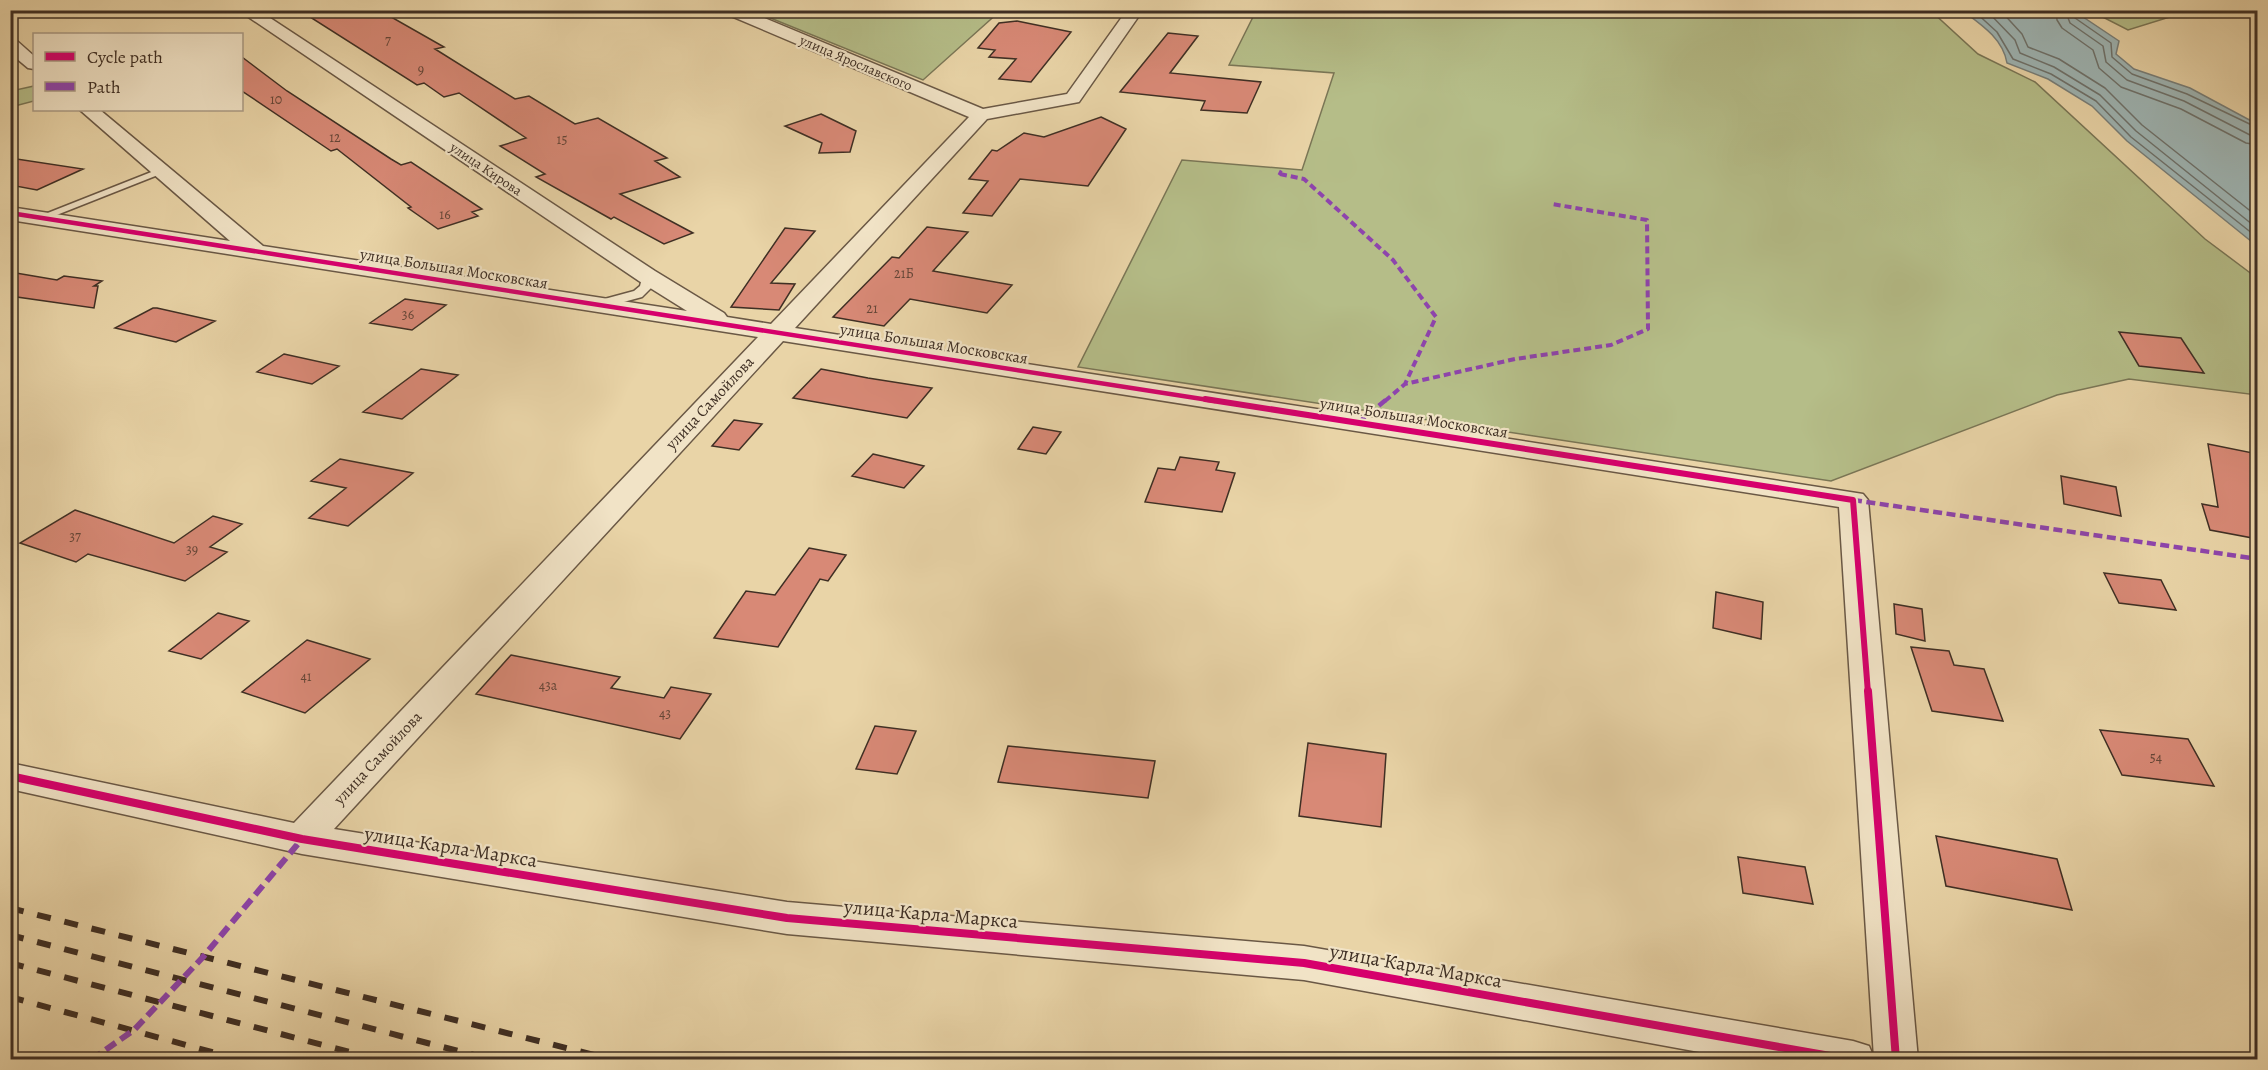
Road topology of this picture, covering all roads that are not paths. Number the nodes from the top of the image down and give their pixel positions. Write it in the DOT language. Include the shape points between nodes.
graph roads {
  1 [pos="246,10"];
  2 [pos="730,10"];
  3 [pos="1135,10"];
  4 [pos="10,44"];
  5 [pos="33,63"];
  6 [pos="90,111"];
  7 [pos="981,115"];
  8 [pos="163,171"];
  9 [pos="20,216"];
  10 [pos="258,253"];
  11 [pos="647,276"];
  12 [pos="598,305"];
  13 [pos="728,326"];
  14 [pos="776,333"];
  15 [pos="10,776"];
  16 [pos="302,839"];
  17 [pos="1853,1059"];
  18 [pos="1896,1059"];
  1 -- 11 [label="street, улица Кирова"];
  2 -- 7 [label="street, улица Ярославского"];
  3 -- 7 [label="street" via="1072,98"];
  4 -- 5 [label="street"];
  6 -- 8 [label="street"];
  7 -- 14 [label="street, улица Самойлова"];
  8 -- 9 [label="lane"];
  8 -- 10 [label="street"];
  9 -- 10 [label="street, улица Большая Московская"];
  10 -- 12 [label="street, улица Большая Московская"];
  11 -- 12 [label="lane" via="646,287 638,294"];
  11 -- 13 [label="street, улица Кирова"];
  12 -- 13 [label="street, улица Большая Московская"];
  13 -- 14 [label="street, улица Большая Московская"];
  14 -- 16 [label="street, улица Самойлова"];
  14 -- 18 [label="street, улица Большая Московская" via="1853,500"];
  15 -- 16 [label="street, улица Карла Маркса"];
  16 -- 17 [label="street, улица Карла Маркса" via="787,918 1304,963"];
}
